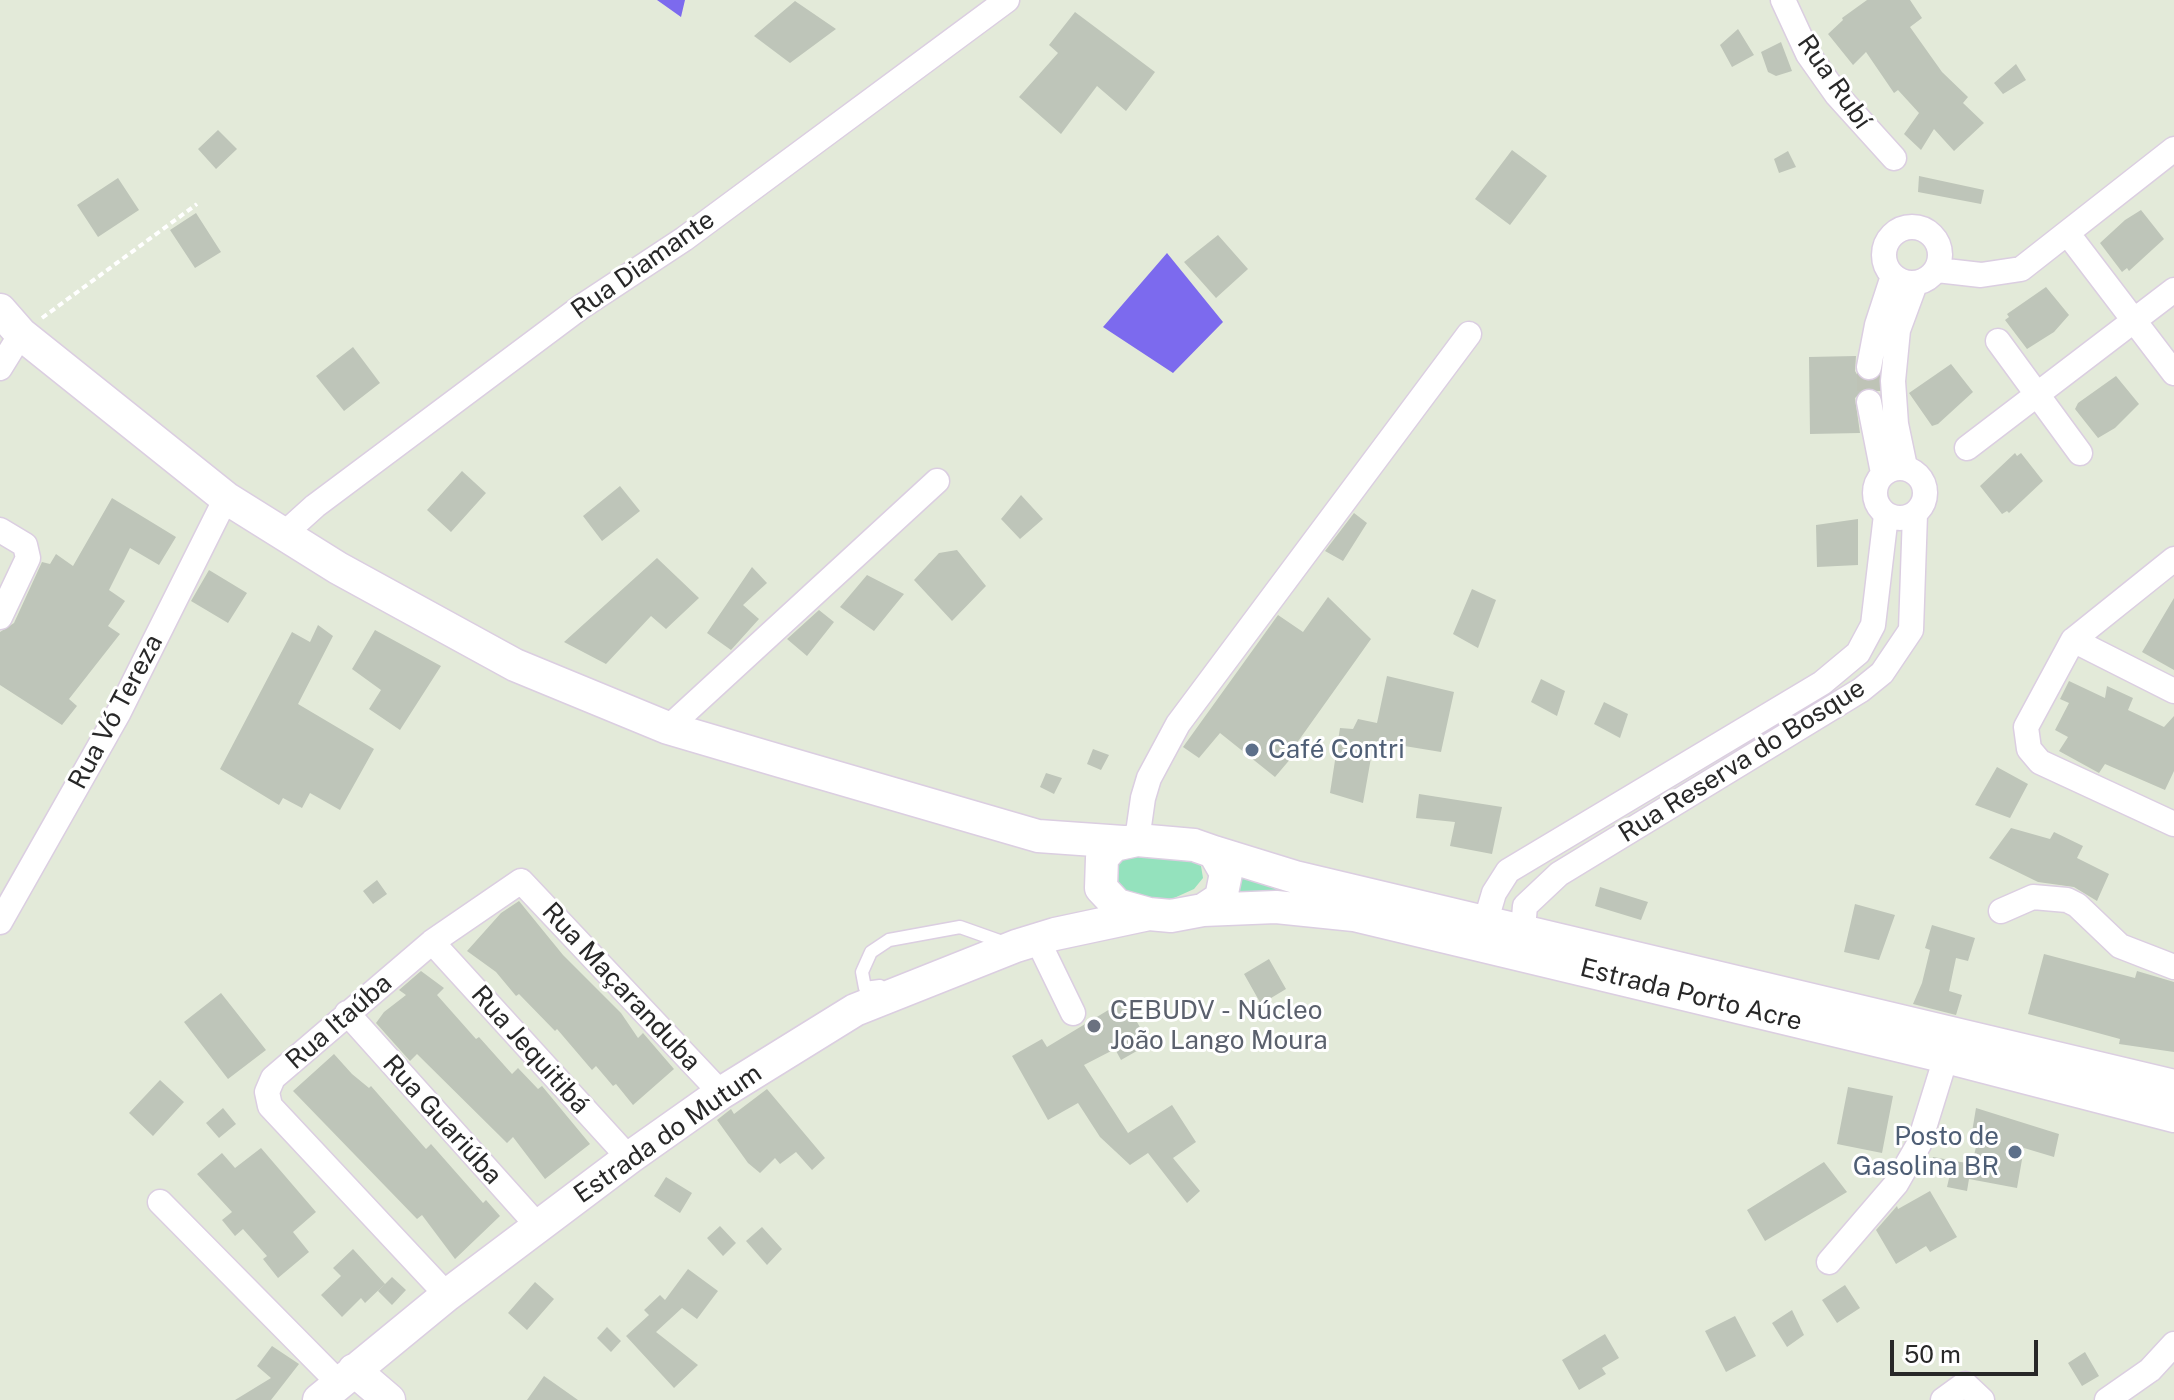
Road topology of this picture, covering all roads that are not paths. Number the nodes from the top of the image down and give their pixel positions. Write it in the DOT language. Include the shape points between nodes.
graph roads {
  1 [pos="1007,0"];
  2 [pos="1783,0"];
  3 [pos="2174,149"];
  4 [pos="1894,158"];
  5 [pos="2068,234"];
  6 [pos="1939,262"];
  7 [pos="1904,280"];
  8 [pos="2174,290"];
  9 [pos="2134,321"];
  10 [pos="11,322"];
  11 [pos="1469,334"];
  12 [pos="1998,341"];
  13 [pos="1869,367"];
  14 [pos="0,368"];
  15 [pos="2174,373"];
  16 [pos="2039,393"];
  17 [pos="1869,402"];
  18 [pos="1967,448"];
  19 [pos="2080,453"];
  20 [pos="1894,470"];
  21 [pos="937,481"];
  22 [pos="226,498"];
  23 [pos="1915,514"];
  24 [pos="1886,515"];
  25 [pos="0,530"];
  26 [pos="284,534"];
  27 [pos="2172,563"];
  28 [pos="1879,579"];
  29 [pos="1914,579"];
  30 [pos="0,617"];
  31 [pos="1873,625"];
  32 [pos="1911,630"];
  33 [pos="2073,640"];
  34 [pos="2174,691"];
  35 [pos="668,728"];
  36 [pos="2174,824"];
  37 [pos="1038,836"];
  38 [pos="1130,841"];
  39 [pos="1214,852"];
  40 [pos="521,881"];
  41 [pos="1100,884"];
  42 [pos="1203,910"];
  43 [pos="2001,911"];
  44 [pos="1149,914"];
  45 [pos="1486,920"];
  46 [pos="0,922"];
  47 [pos="1523,929"];
  48 [pos="1026,940"];
  49 [pos="432,942"];
  50 [pos="2174,967"];
  51 [pos="347,1013"];
  52 [pos="1073,1013"];
  53 [pos="1946,1057"];
  54 [pos="2174,1086"];
  55 [pos="721,1093"];
  56 [pos="2174,1116"];
  57 [pos="629,1158"];
  58 [pos="160,1202"];
  59 [pos="538,1226"];
  60 [pos="1829,1262"];
  61 [pos="447,1295"];
  62 [pos="2174,1344"];
  63 [pos="338,1384"];
  64 [pos="389,1400"];
  65 [pos="1943,1400"];
  66 [pos="1982,1400"];
  67 [pos="2107,1400"];
  1 -- 26 [label="street, Rua Diamante" via="684,239 581,307"];
  2 -- 4 [label="street, Rua Rubí" via="1808,54"];
  3 -- 5 [label="street"];
  5 -- 6 [label="street" via="2021,269 2003,274 1962,273"];
  5 -- 9 [label="street"];
  6 -- 7 [label="street" via="1927,280"];
  6 -- 7 [label="street, Rua Reserva do Bosque" via="1937,241 1927,230 1900,229 1889,238 1885,265"];
  7 -- 13 [label="street, Rua Reserva do Bosque"];
  7 -- 20 [label="street, Rua Reserva do Bosque" via="1893,381"];
  8 -- 9 [label="street"];
  9 -- 15 [label="street"];
  9 -- 16 [label="street"];
  10 -- 14 [label="street"];
  10 -- 22 [label="main road"];
  11 -- 38 [label="street" via="1178,724 1149,778"];
  12 -- 16 [label="street"];
  16 -- 18 [label="street"];
  16 -- 19 [label="street"];
  17 -- 20 [label="street, Rua Reserva do Bosque"];
  20 -- 23 [label="street, Rua Reserva do Bosque" via="1916,472 1926,493"];
  20 -- 24 [label="street, Rua Reserva do Bosque" via="1874,495"];
  21 -- 35 [label="street"];
  22 -- 26 [label="main road"];
  22 -- 46 [label="street, Rua Vó Tereza" via="119,712"];
  23 -- 24 [label="street"];
  23 -- 29 [label="street, Rua Reserva do Bosque"];
  24 -- 28 [label="street, Rua Reserva do Bosque"];
  25 -- 30 [label="street" via="25,545 28,558"];
  26 -- 35 [label="main road" via="515,665"];
  27 -- 33 [label="street"];
  28 -- 29 [label="street"];
  28 -- 31 [label="street, Rua Reserva do Bosque"];
  29 -- 32 [label="street, Rua Reserva do Bosque"];
  31 -- 32 [label="street"];
  31 -- 45 [label="street, Rua Reserva do Bosque" via="1858,653 1822,683 1508,871"];
  32 -- 47 [label="street, Rua Reserva do Bosque" via="1882,673 1861,690 1538,889 1525,906"];
  33 -- 34 [label="street"];
  33 -- 36 [label="street" via="2026,727 2029,749 2040,762"];
  35 -- 37 [label="main road"];
  37 -- 38 [label="main road"];
  37 -- 41 [label="main road"];
  38 -- 39 [label="main road" via="1194,845"];
  38 -- 41 [label="main road" via="1114,845 1102,858"];
  39 -- 42 [label="main road" via="1222,860 1226,886 1221,898"];
  39 -- 45 [label="main road, Estrada Porto Acre" via="1295,877"];
  40 -- 49 [label="street, Rua Itaúba"];
  40 -- 55 [label="street, Rua Maçaranduba"];
  41 -- 44 [label="main road" via="1117,905"];
  41 -- 48 [label="main road, Estrada do Mutum"];
  42 -- 44 [label="main road"];
  42 -- 53 [label="main road, Estrada Porto Acre" via="1276,907 1354,915"];
  43 -- 50 [label="street" via="2033,897 2067,900 2120,946"];
  44 -- 48 [label="main road, Estrada do Mutum"];
  45 -- 47 [label="main road, Estrada Porto Acre"];
  47 -- 54 [label="main road, Estrada Porto Acre"];
  48 -- 48 [label="lane" via="960,927 889,940 871,952 862,972 865,988"];
  48 -- 52 [label="street"];
  48 -- 55 [label="main road, Estrada do Mutum" via="855,1010"];
  49 -- 51 [label="street, Rua Itaúba"];
  49 -- 57 [label="street, Rua Jequitibá"];
  51 -- 59 [label="street, Rua Guariúba"];
  51 -- 61 [label="street, Rua Itaúba" via="273,1078 267,1092 270,1106"];
  53 -- 56 [label="main road, Estrada Porto Acre"];
  53 -- 60 [label="street" via="1919,1144 1896,1184"];
  55 -- 57 [label="main road, Estrada do Mutum"];
  57 -- 59 [label="main road, Estrada do Mutum"];
  58 -- 63 [label="street"];
  59 -- 61 [label="main road, Estrada do Mutum"];
  61 -- 63 [label="main road, Estrada do Mutum"];
  62 -- 67 [label="street" via="2150,1370"];
  63 -- 64 [label="main road"];
  65 -- 66 [label="street" via="1965,1384"];
}
